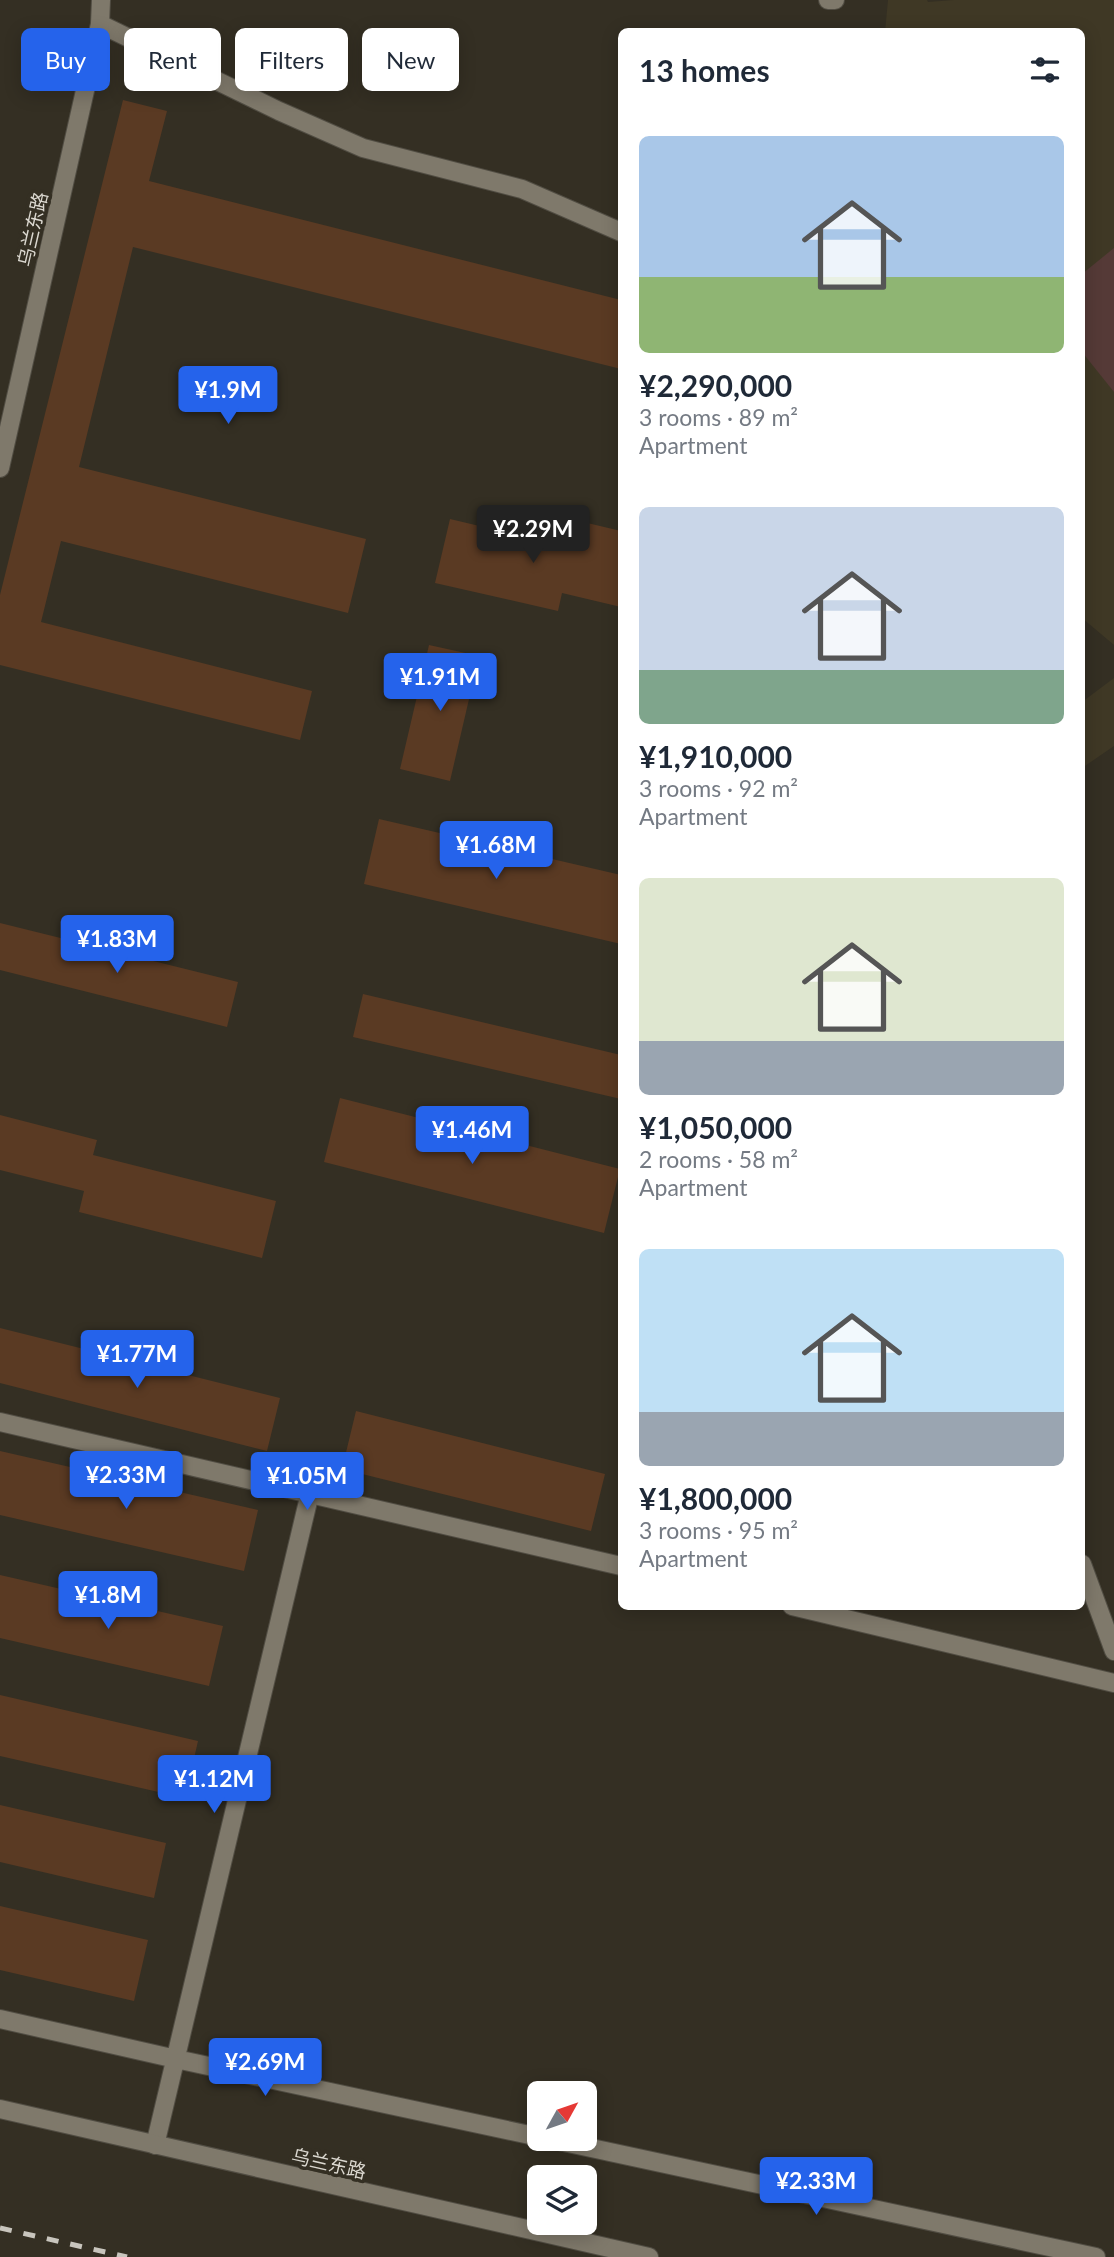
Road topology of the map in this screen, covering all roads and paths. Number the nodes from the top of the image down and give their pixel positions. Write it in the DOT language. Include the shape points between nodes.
graph roads {
  1 [pos="102,0"];
  2 [pos="828,0"];
  3 [pos="835,0"];
  4 [pos="100,24"];
  5 [pos="618,231"];
  6 [pos="0,468"];
  7 [pos="0,1422"];
  8 [pos="310,1493"];
  9 [pos="618,1565"];
  10 [pos="1085,1572"];
  11 [pos="809,1610"];
  12 [pos="1114,1651"];
  13 [pos="1114,1683"];
  14 [pos="0,2019"];
  15 [pos="176,2059"];
  16 [pos="0,2109"];
  17 [pos="527,2134"];
  18 [pos="155,2146"];
  19 [pos="597,2149"];
  20 [pos="649,2257"];
  21 [pos="1096,2257"];
  1 -- 4 [label="street, 乌兰东路"];
  2 -- 3 [label="street"];
  4 -- 5 [label="street" via="363,148 522,189"];
  4 -- 6 [label="street, 乌兰东路"];
  7 -- 8 [label="street"];
  8 -- 9 [label="street"];
  8 -- 15 [label="street"];
  10 -- 12 [label="street"];
  11 -- 13 [label="street"];
  14 -- 15 [label="street"];
  15 -- 17 [label="street"];
  15 -- 18 [label="street"];
  16 -- 18 [label="street, 乌兰东路"];
  18 -- 20 [label="street, 乌兰东路"];
  19 -- 21 [label="street"];
}
